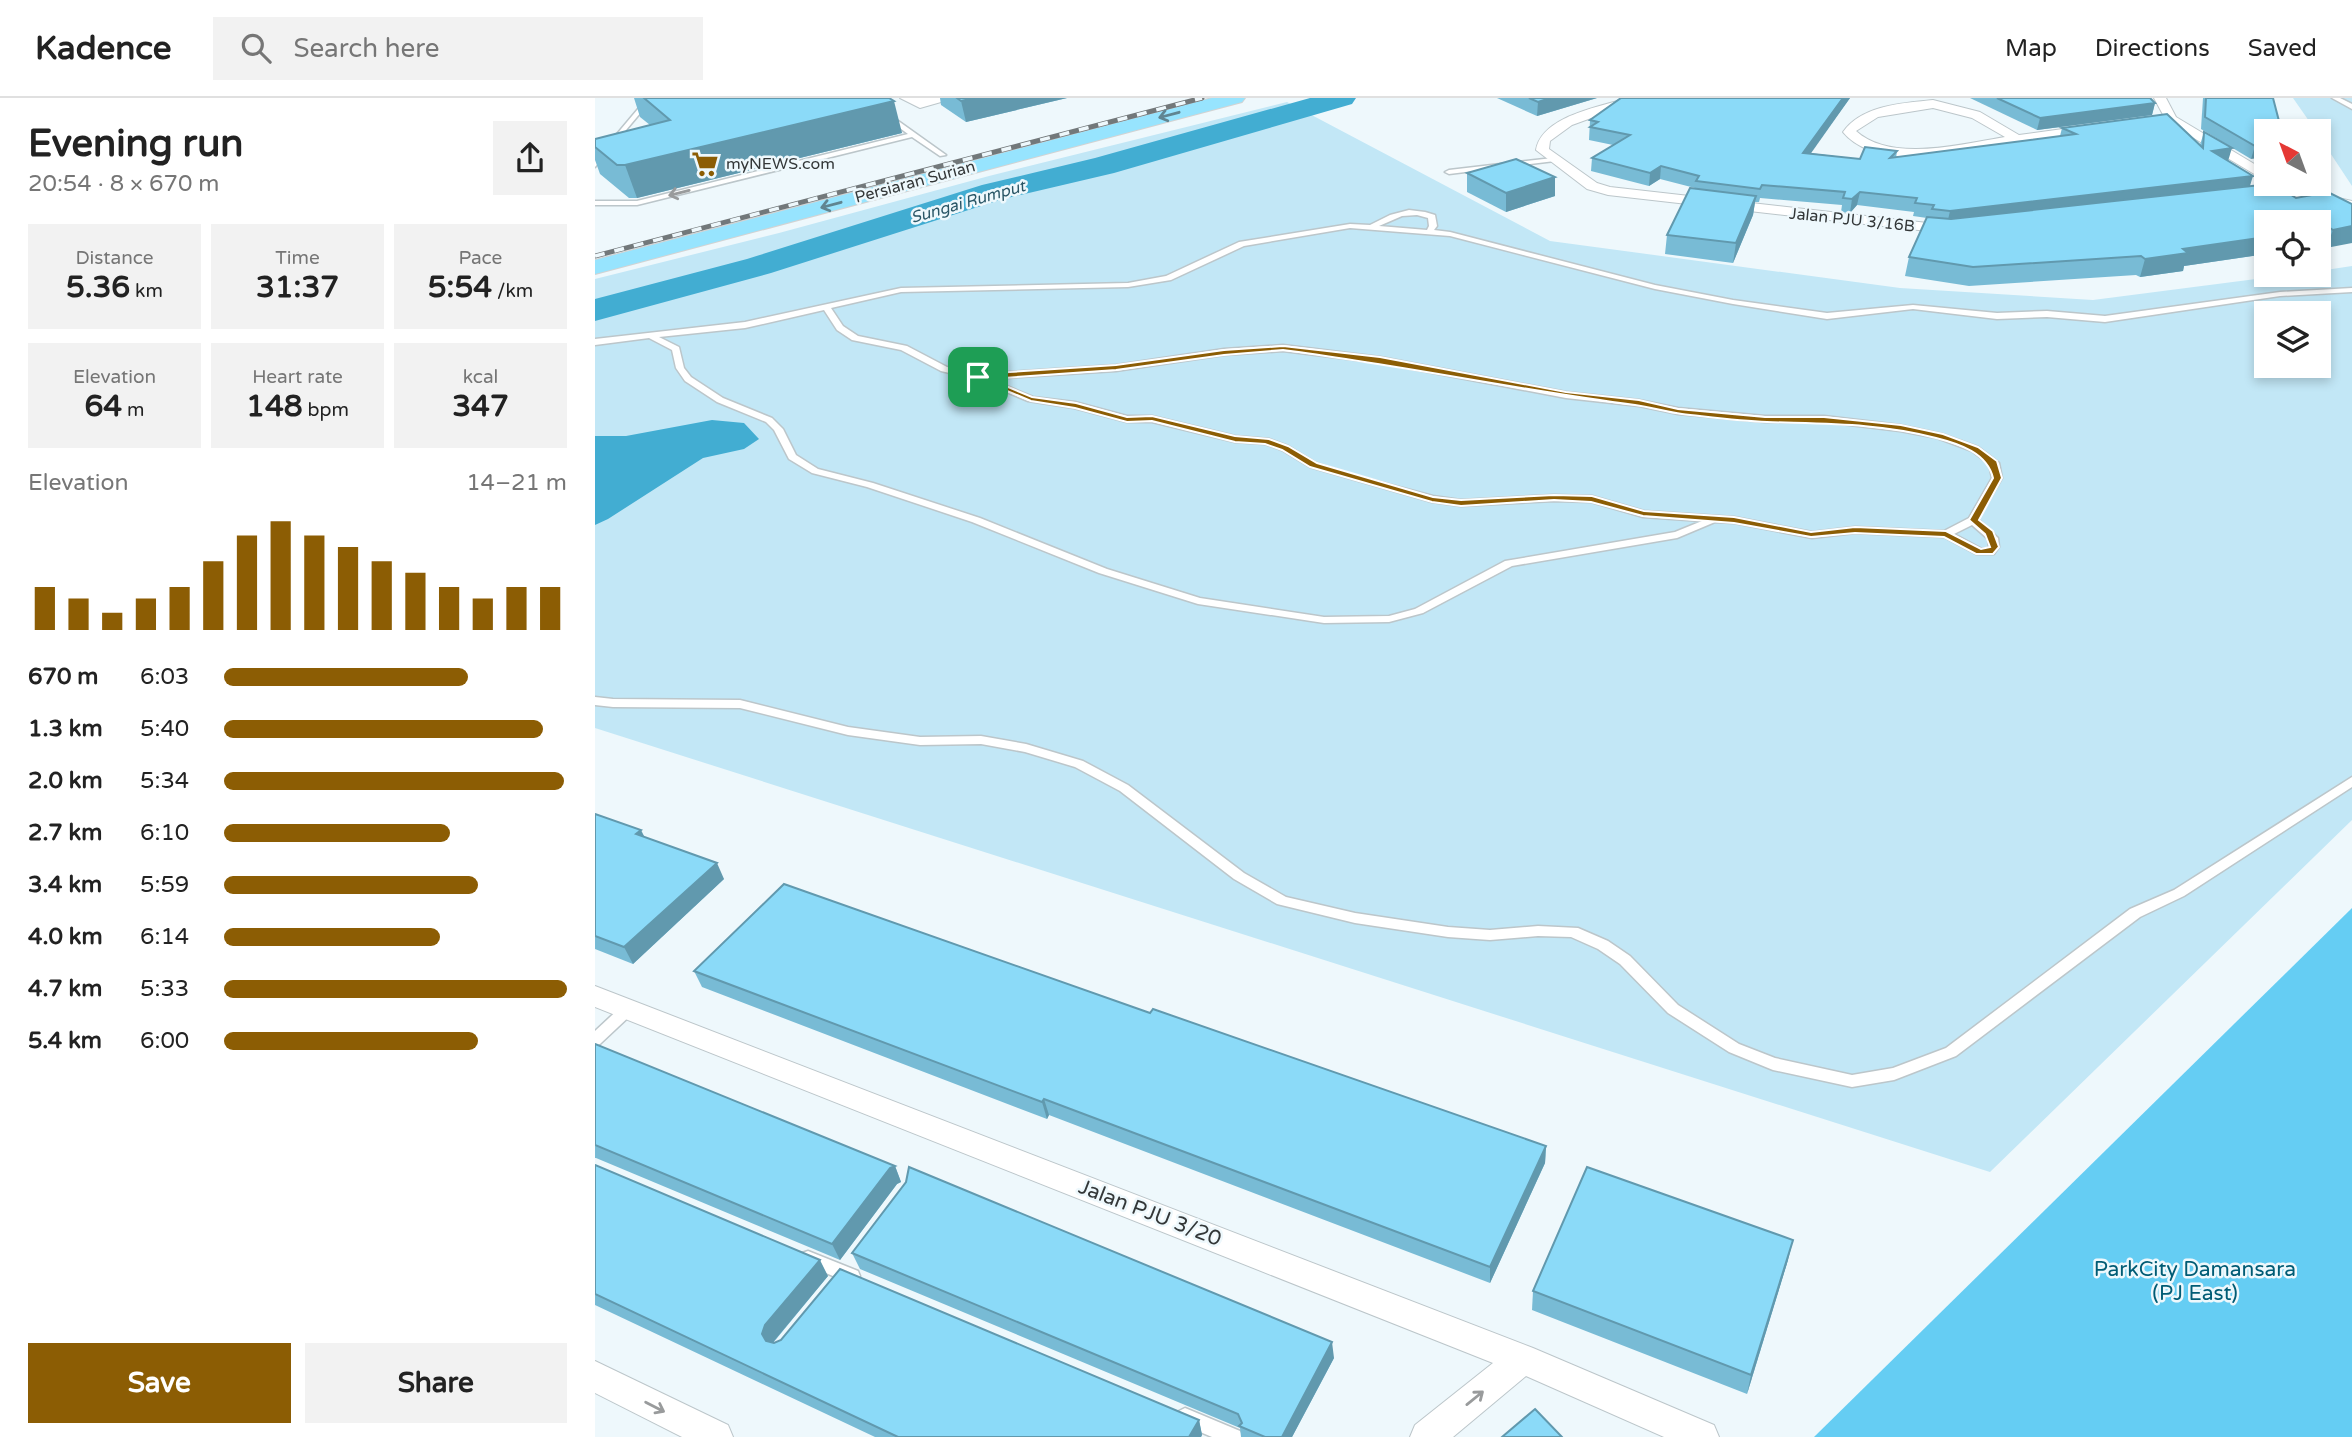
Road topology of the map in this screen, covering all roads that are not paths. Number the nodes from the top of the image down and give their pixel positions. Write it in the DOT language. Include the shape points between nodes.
graph roads {
  1 [pos="667,98"];
  2 [pos="862,98"];
  3 [pos="906,98"];
  4 [pos="949,98"];
  5 [pos="1161,98"];
  6 [pos="1235,98"];
  7 [pos="1640,98"];
  8 [pos="2159,98"];
  9 [pos="2335,98"];
  10 [pos="2352,107"];
  11 [pos="2107,127"];
  12 [pos="911,135"];
  13 [pos="2017,139"];
  14 [pos="942,155"];
  15 [pos="1553,160"];
  16 [pos="595,165"];
  17 [pos="2254,170"];
  18 [pos="1449,172"];
  19 [pos="2318,196"];
  20 [pos="769,199"];
  21 [pos="597,200"];
  22 [pos="2352,205"];
  23 [pos="1371,228"];
  24 [pos="1974,229"];
  25 [pos="1430,231"];
  26 [pos="595,267"];
  27 [pos="2352,290"];
  28 [pos="827,308"];
  29 [pos="647,335"];
  30 [pos="595,342"];
  31 [pos="978,377"];
  32 [pos="1714,520"];
  33 [pos="1973,520"];
  34 [pos="1946,534"];
  35 [pos="595,701"];
  36 [pos="2352,780"];
  37 [pos="595,996"];
  38 [pos="628,1009"];
  39 [pos="595,1040"];
  40 [pos="794,1252"];
  41 [pos="869,1283"];
  42 [pos="1522,1359"];
  43 [pos="601,1387"];
  44 [pos="1171,1410"];
  45 [pos="716,1437"];
  46 [pos="1234,1437"];
  47 [pos="1427,1437"];
  48 [pos="1702,1437"];
  1 -- 16 [label="lane" via="645,104"];
  2 -- 12 [label="lane"];
  3 -- 4 [label="street" via="920,104"];
  5 -- 14 [label="main road, Persiaran Surian"];
  6 -- 26 [label="main road, Persiaran Surian, one-way"];
  7 -- 15 [label="street" via="1555,129 1544,139 1542,150"];
  8 -- 17 [label="street" via="2165,120"];
  9 -- 10 [label="lane"];
  11 -- 13 [label="street"];
  12 -- 14 [label="lane"];
  12 -- 21 [label="lane, one-way" via="637,204"];
  13 -- 13 [label="street" via="1909,153 1865,144 1849,132 1868,117 1933,104 1976,115"];
  14 -- 20 [label="main road, Persiaran Surian"];
  15 -- 18 [label="lane"];
  15 -- 24 [label="street, Jalan PJU 3/16B" via="1591,186 1625,194 1947,231"];
  19 -- 22 [label="street"];
  23 -- 25 [label="lane"];
  23 -- 25 [label="lane" via="1417,211 1432,217"];
  23 -- 28 [label="lane" via="1320,229 1242,244 1153,282 901,290"];
  25 -- 27 [label="lane" via="1655,287 1827,316 1913,307 1997,316 2105,319 2280,294"];
  28 -- 29 [label="lane" via="745,325"];
  28 -- 31 [label="lane" via="840,328 855,338 904,348 944,369"];
  29 -- 30 [label="lane"];
  29 -- 32 [label="lane" via="677,349 680,369 700,388 769,420 792,457 815,471 976,520 1103,571 1198,601 1324,620 1389,619 1419,611 1509,562 1677,535"];
  31 -- 32 [label="lane" via="1031,399 1266,441 1313,465 1432,499 1461,503 1592,499 1643,514"];
  31 -- 33 [label="lane" via="1116,368 1283,348 1678,411 1901,428 1975,449 1994,463 1997,478"];
  32 -- 34 [label="lane" via="1811,535 1855,530"];
  33 -- 34 [label="lane"];
  33 -- 34 [label="lane" via="1993,538 1990,552 1980,552"];
  35 -- 36 [label="lane" via="740,704 848,732 921,741 981,740 1079,764 1123,788 1239,876 1282,901 1448,932 1573,932 1625,960 1673,1009 1734,1048 1773,1064 1852,1081 1894,1074 1951,1052 2134,913 2179,894"];
  37 -- 38 [label="street, Jalan PJU 3/20"];
  38 -- 39 [label="lane"];
  38 -- 42 [label="street, Jalan PJU 3/20"];
  40 -- 41 [label="lane"];
  47 -- 42 [label="street, one-way"];
  42 -- 48 [label="street, Jalan PJU 3/20"];
  43 -- 45 [label="street, one-way"];
  44 -- 46 [label="lane"];
}
